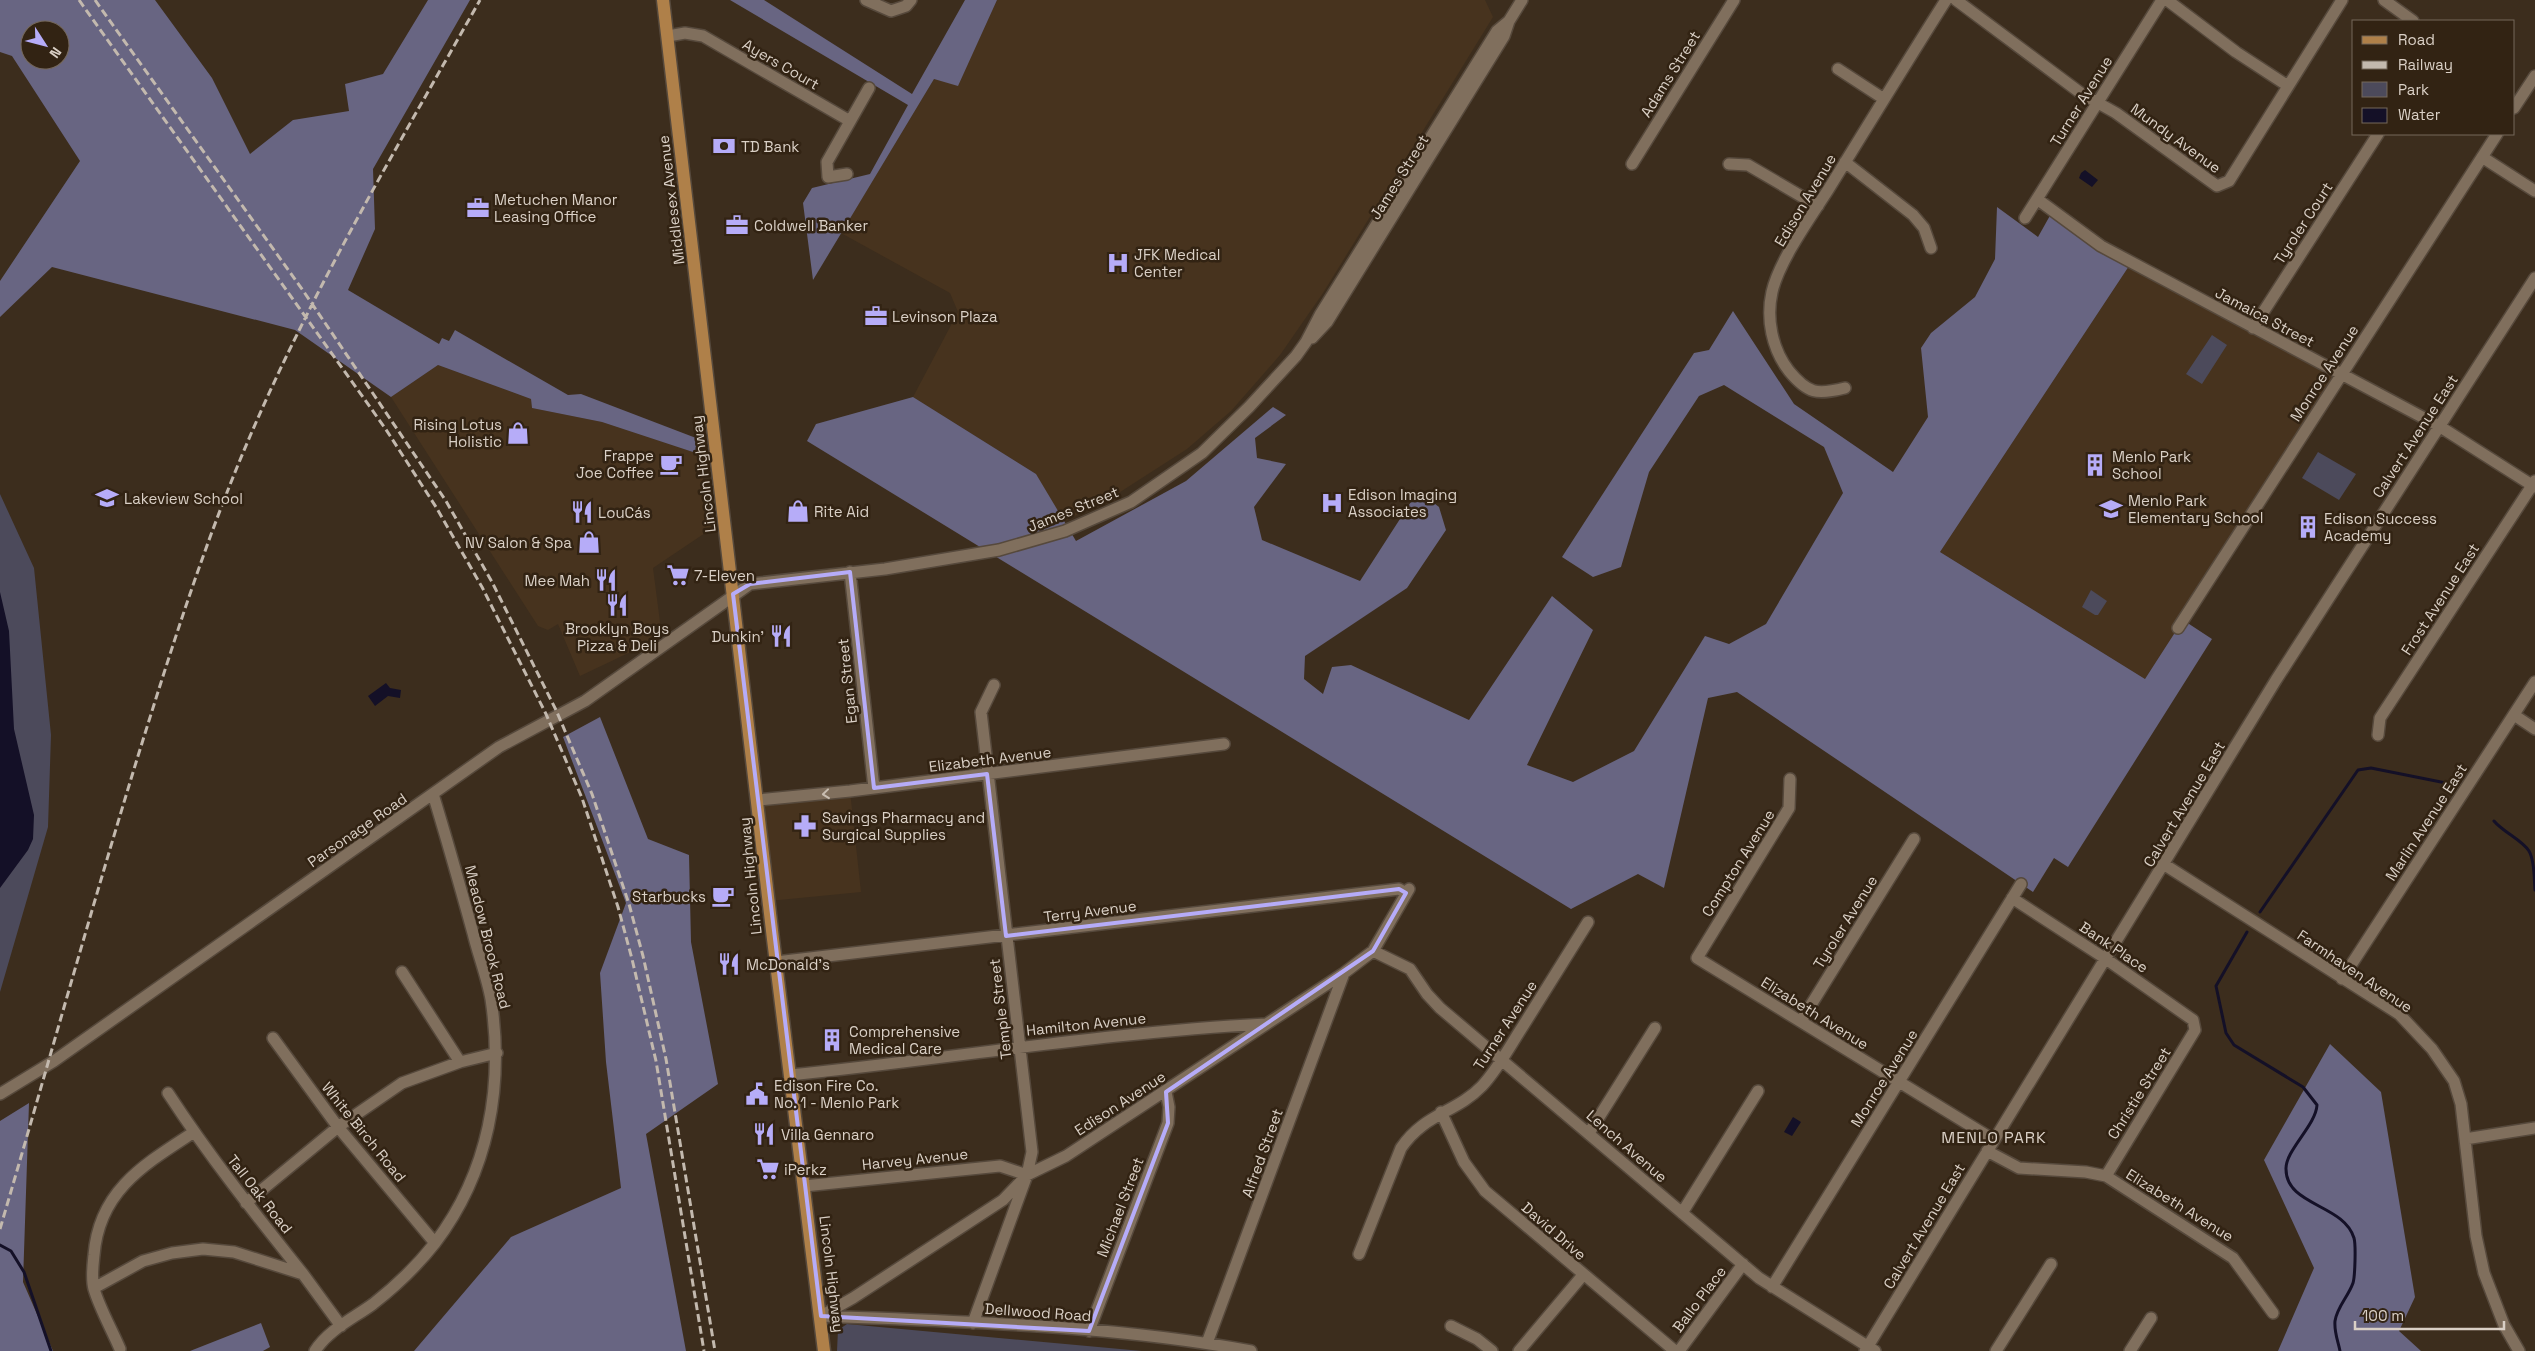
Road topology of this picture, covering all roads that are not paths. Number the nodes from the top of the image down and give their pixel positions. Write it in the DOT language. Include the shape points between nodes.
graph roads {
  1 [pos="664,0"];
  2 [pos="866,0"];
  3 [pos="911,0"];
  4 [pos="1522,0"];
  5 [pos="1734,0"];
  6 [pos="1946,0"];
  7 [pos="1956,0"];
  8 [pos="2162,0"];
  9 [pos="2167,0"];
  10 [pos="2342,0"];
  11 [pos="2384,0"];
  12 [pos="2413,20"];
  13 [pos="668,40"];
  14 [pos="1838,69"];
  15 [pos="2535,76"];
  16 [pos="2288,86"];
  17 [pos="869,88"];
  18 [pos="1884,99"];
  19 [pos="2516,100"];
  20 [pos="2098,103"];
  21 [pos="850,121"];
  22 [pos="2377,135"];
  23 [pos="2496,135"];
  24 [pos="2482,157"];
  25 [pos="1845,162"];
  26 [pos="1632,164"];
  27 [pos="1729,164"];
  28 [pos="847,174"];
  29 [pos="2535,191"];
  30 [pos="2037,199"];
  31 [pos="1818,206"];
  32 [pos="2025,218"];
  33 [pos="1932,248"];
  34 [pos="2535,278"];
  35 [pos="2253,328"];
  36 [pos="2341,375"];
  37 [pos="1845,388"];
  38 [pos="710,396"];
  39 [pos="2439,426"];
  40 [pos="2534,484"];
  41 [pos="850,572"];
  42 [pos="733,594"];
  43 [pos="2178,628"];
  44 [pos="2535,682"];
  45 [pos="994,685"];
  46 [pos="2514,715"];
  47 [pos="2535,729"];
  48 [pos="2378,735"];
  49 [pos="1224,744"];
  50 [pos="987,774"];
  51 [pos="1790,780"];
  52 [pos="874,788"];
  53 [pos="433,794"];
  54 [pos="758,800"];
  55 [pos="1914,839"];
  56 [pos="2165,865"];
  57 [pos="2021,884"];
  58 [pos="1407,891"];
  59 [pos="2012,898"];
  60 [pos="1588,922"];
  61 [pos="1006,936"];
  62 [pos="1373,951"];
  63 [pos="1696,958"];
  64 [pos="2106,959"];
  65 [pos="776,962"];
  66 [pos="402,972"];
  67 [pos="1344,973"];
  68 [pos="2342,979"];
  69 [pos="1801,1021"];
  70 [pos="1266,1024"];
  71 [pos="2195,1025"];
  72 [pos="1655,1028"];
  73 [pos="273,1038"];
  74 [pos="1019,1046"];
  75 [pos="497,1053"];
  76 [pos="1502,1060"];
  77 [pos="460,1062"];
  78 [pos="790,1075"];
  79 [pos="1899,1082"];
  80 [pos="1758,1091"];
  81 [pos="168,1092"];
  82 [pos="1166,1092"];
  83 [pos="0,1094"];
  84 [pos="1440,1112"];
  85 [pos="338,1127"];
  86 [pos="2535,1128"];
  87 [pos="194,1132"];
  88 [pos="1590,1133"];
  89 [pos="2465,1139"];
  90 [pos="1994,1140"];
  91 [pos="1987,1151"];
  92 [pos="1026,1175"];
  93 [pos="2106,1176"];
  94 [pos="804,1186"];
  95 [pos="246,1202"];
  96 [pos="1682,1213"];
  97 [pos="435,1243"];
  98 [pos="1359,1254"];
  99 [pos="1743,1264"];
  100 [pos="2051,1264"];
  101 [pos="303,1274"];
  102 [pos="1583,1275"];
  103 [pos="94,1288"];
  104 [pos="1772,1288"];
  105 [pos="2273,1313"];
  106 [pos="821,1316"];
  107 [pos="2151,1318"];
  108 [pos="973,1322"];
  109 [pos="341,1326"];
  110 [pos="1451,1326"];
  111 [pos="1089,1331"];
  112 [pos="1207,1343"];
  113 [pos="120,1349"];
  114 [pos="1869,1350"];
  115 [pos="315,1351"];
  116 [pos="824,1351"];
  117 [pos="1252,1351"];
  118 [pos="1492,1351"];
  119 [pos="1519,1351"];
  120 [pos="1675,1351"];
  121 [pos="1679,1351"];
  122 [pos="1996,1351"];
  123 [pos="2130,1351"];
  124 [pos="2519,1351"];
  1 -- 13 [label="main road, Middlesex Avenue"];
  2 -- 3 [label="street" via="892,11 906,6"];
  4 -- 41 [label="street, James Street" via="1499,44 1327,322 1271,385 1202,452 1131,502 1065,531 1028,543 933,562"];
  5 -- 26 [label="street, Adams Street"];
  6 -- 18 [label="street, Edison Avenue"];
  7 -- 20 [label="street, Mundy Avenue"];
  8 -- 20 [label="street, Turner Avenue"];
  9 -- 16 [label="street"];
  10 -- 16 [label="street, Mundy Avenue"];
  11 -- 12 [label="street"];
  13 -- 21 [label="street, Ayers Court" via="685,33 704,36"];
  13 -- 38 [label="main road, Middlesex Avenue"];
  14 -- 18 [label="street"];
  15 -- 19 [label="street"];
  16 -- 20 [label="street, Mundy Avenue" via="2229,181 2217,186 2116,112"];
  17 -- 21 [label="street"];
  18 -- 25 [label="street, Edison Avenue"];
  20 -- 30 [label="street, Turner Avenue"];
  21 -- 28 [label="street" via="827,162 828,177"];
  22 -- 35 [label="street, Tyroler Court"];
  23 -- 24 [label="street, Monroe Avenue"];
  24 -- 29 [label="street"];
  24 -- 36 [label="street, Monroe Avenue"];
  25 -- 31 [label="street, Edison Avenue"];
  25 -- 33 [label="street" via="1913,215 1924,228"];
  27 -- 31 [label="street" via="1748,165"];
  30 -- 32 [label="street, Turner Avenue"];
  30 -- 35 [label="street, Jamaica Street" via="2101,246"];
  31 -- 37 [label="street, Edison Avenue" via="1776,276 1771,294 1770,324 1776,347 1801,384 1813,392 1823,393"];
  34 -- 39 [label="street, Calvert Avenue East"];
  35 -- 36 [label="street, Jamaica Street"];
  36 -- 39 [label="street, Jamaica Street"];
  36 -- 43 [label="street, Monroe Avenue"];
  38 -- 42 [label="main road, Lincoln Highway"];
  39 -- 40 [label="street, Jamaica Street"];
  39 -- 56 [label="street, Calvert Avenue East" via="2276,680"];
  40 -- 48 [label="street, Frost Avenue East" via="2380,718"];
  41 -- 42 [label="street, James Street" via="750,584"];
  41 -- 52 [label="street, Egan Street"];
  42 -- 53 [label="street, Parsonage Road" via="585,701 500,747"];
  42 -- 54 [label="main road, Lincoln Highway"];
  44 -- 46 [label="street, Marlin Avenue East"];
  45 -- 50 [label="street, Temple Street" via="981,712"];
  46 -- 47 [label="street"];
  46 -- 68 [label="street, Marlin Avenue East"];
  49 -- 50 [label="street, Elizabeth Avenue"];
  50 -- 52 [label="street, Elizabeth Avenue"];
  50 -- 61 [label="street, Temple Street"];
  51 -- 63 [label="street, Compton Avenue" via="1789,808"];
  52 -- 54 [label="street, Elizabeth Avenue, one-way"];
  53 -- 75 [label="street, Meadow Brook Road" via="490,997"];
  53 -- 83 [label="street, Parsonage Road" via="54,1061"];
  54 -- 65 [label="main road, Lincoln Highway"];
  55 -- 69 [label="street, Tyroler Avenue"];
  56 -- 64 [label="street, Calvert Avenue East"];
  56 -- 68 [label="street, Farmhaven Avenue"];
  57 -- 59 [label="street, Monroe Avenue"];
  58 -- 61 [label="street, Terry Avenue" via="1399,889"];
  58 -- 62 [label="street, Edison Avenue"];
  59 -- 64 [label="street, Bank Place"];
  59 -- 79 [label="street, Monroe Avenue"];
  60 -- 76 [label="street, Turner Avenue"];
  61 -- 65 [label="street, Terry Avenue"];
  61 -- 74 [label="street, Temple Street"];
  62 -- 67 [label="street, Edison Avenue"];
  62 -- 76 [label="street, Lench Avenue" via="1410,969 1440,1008"];
  63 -- 69 [label="street, Elizabeth Avenue"];
  64 -- 71 [label="street, Bank Place" via="2190,1016"];
  64 -- 90 [label="street, Calvert Avenue East"];
  65 -- 78 [label="main road, Lincoln Highway"];
  66 -- 77 [label="street"];
  67 -- 70 [label="street, Edison Avenue"];
  67 -- 112 [label="street, Alfred Street"];
  68 -- 89 [label="street, Farmhaven Avenue" via="2399,1014 2432,1049 2454,1081 2461,1104"];
  69 -- 79 [label="street, Elizabeth Avenue"];
  70 -- 74 [label="street, Hamilton Avenue"];
  70 -- 82 [label="street, Edison Avenue"];
  71 -- 93 [label="street, Christie Street"];
  72 -- 88 [label="street"];
  73 -- 85 [label="street, White Birch Road"];
  74 -- 78 [label="street, Hamilton Avenue"];
  74 -- 92 [label="street, Temple Street" via="1032,1152"];
  75 -- 77 [label="street"];
  75 -- 97 [label="street, Meadow Brook Road" via="489,1128 478,1169 459,1208"];
  76 -- 84 [label="street, Turner Avenue" via="1473,1095"];
  76 -- 88 [label="street, Lench Avenue"];
  77 -- 85 [label="street" via="402,1084"];
  78 -- 94 [label="main road, Lincoln Highway"];
  79 -- 90 [label="street, Elizabeth Avenue"];
  79 -- 104 [label="street, Monroe Avenue"];
  80 -- 96 [label="street"];
  81 -- 87 [label="street, Tall Oak Road"];
  82 -- 92 [label="street, Edison Avenue" via="1066,1156"];
  82 -- 111 [label="street, Michael Street" via="1168,1122"];
  84 -- 98 [label="street, Turner Avenue" via="1416,1128 1400,1148"];
  84 -- 102 [label="street, David Drive" via="1464,1162 1485,1191"];
  85 -- 95 [label="street"];
  85 -- 97 [label="street, White Birch Road"];
  86 -- 89 [label="street"];
  87 -- 95 [label="street, Tall Oak Road"];
  87 -- 103 [label="street" via="142,1166 114,1198 97,1232 92,1272"];
  88 -- 96 [label="street, Lench Avenue"];
  89 -- 124 [label="street, Farmhaven Avenue" via="2476,1236 2484,1273 2504,1325"];
  90 -- 91 [label="street, Calvert Avenue East"];
  91 -- 93 [label="street, Elizabeth Avenue" via="2019,1168"];
  91 -- 114 [label="street, Calvert Avenue East"];
  92 -- 94 [label="street, Harvey Avenue" via="1000,1166"];
  92 -- 106 [label="street, Edison Avenue" via="1003,1200"];
  92 -- 108 [label="street, Temple Street"];
  93 -- 105 [label="street, Elizabeth Avenue" via="2233,1258"];
  94 -- 106 [label="main road, Lincoln Highway"];
  95 -- 101 [label="street, Tall Oak Road"];
  96 -- 99 [label="street, Lench Avenue"];
  97 -- 109 [label="street, Meadow Brook Road" via="402,1279"];
  99 -- 104 [label="street, Lench Avenue"];
  99 -- 121 [label="street, Ballo Place"];
  100 -- 122 [label="street"];
  101 -- 103 [label="street" via="234,1252 203,1249 144,1261"];
  101 -- 109 [label="street, Tall Oak Road"];
  102 -- 119 [label="street"];
  102 -- 120 [label="street, David Drive"];
  103 -- 113 [label="street"];
  104 -- 114 [label="street, Lench Avenue"];
  106 -- 108 [label="street, Dellwood Road"];
  106 -- 116 [label="main road, Lincoln Highway"];
  107 -- 123 [label="street"];
  108 -- 111 [label="street, Dellwood Road"];
  109 -- 115 [label="street, Meadow Brook Road"];
  110 -- 118 [label="street"];
  111 -- 112 [label="street, Dellwood Road"];
  112 -- 117 [label="street, Dellwood Road"];
}
